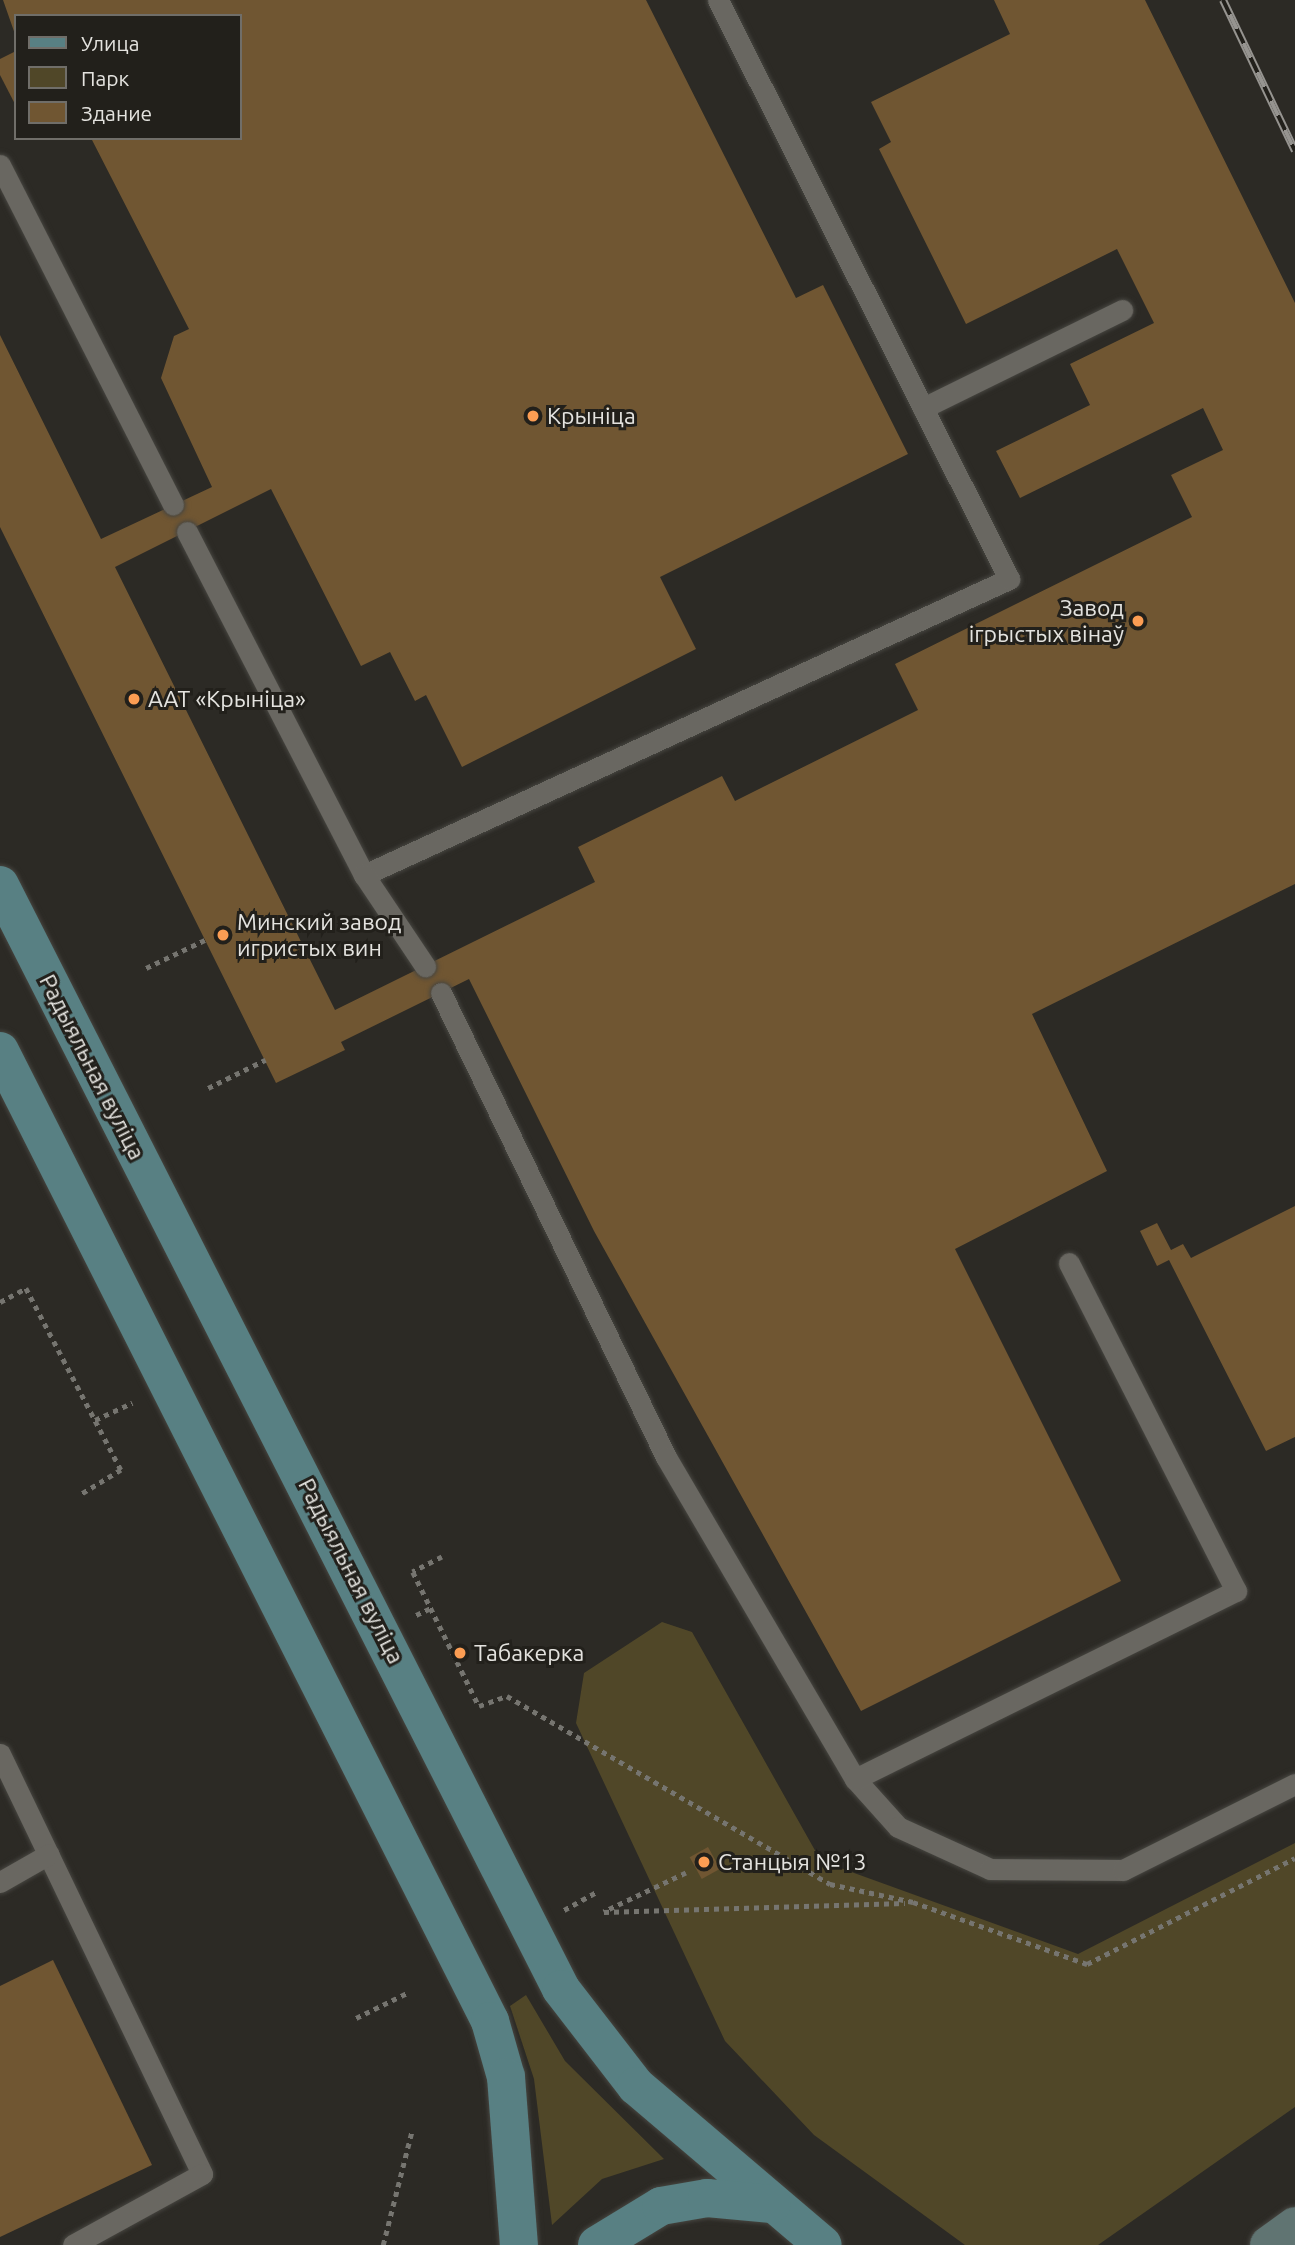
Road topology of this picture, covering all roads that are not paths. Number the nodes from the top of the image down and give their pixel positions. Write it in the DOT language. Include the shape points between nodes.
graph roads {
  1 [pos="718,0"];
  2 [pos="0,165"];
  3 [pos="1122,310"];
  4 [pos="923,408"];
  5 [pos="173,505"];
  6 [pos="187,532"];
  7 [pos="364,875"];
  8 [pos="0,885"];
  9 [pos="425,966"];
  10 [pos="441,993"];
  11 [pos="0,1051"];
  12 [pos="1069,1263"];
  13 [pos="0,1754"];
  14 [pos="855,1779"];
  15 [pos="1295,1784"];
  16 [pos="50,1854"];
  17 [pos="0,1882"];
  18 [pos="772,2204"];
  19 [pos="1295,2226"];
  20 [pos="73,2245"];
  21 [pos="519,2245"];
  22 [pos="597,2245"];
  23 [pos="823,2245"];
  24 [pos="1269,2245"];
  1 -- 4 [label="lane"];
  2 -- 5 [label="lane"];
  3 -- 4 [label="lane"];
  4 -- 7 [label="lane" via="1009,579"];
  6 -- 7 [label="lane"];
  7 -- 9 [label="lane"];
  8 -- 18 [label="main road, Радыяльная вуліца" via="561,1989 636,2086"];
  10 -- 14 [label="lane" via="666,1457"];
  11 -- 21 [label="main road" via="490,2021 506,2077"];
  12 -- 14 [label="lane" via="1236,1591"];
  13 -- 16 [label="lane"];
  14 -- 15 [label="lane" via="898,1827 1004,1869 1123,1870"];
  16 -- 17 [label="lane"];
  16 -- 20 [label="lane" via="201,2174"];
  18 -- 22 [label="main road" via="707,2198 661,2206"];
  18 -- 23 [label="main road, Радыяльная вуліца"];
  19 -- 24 [label="main road"];
}
